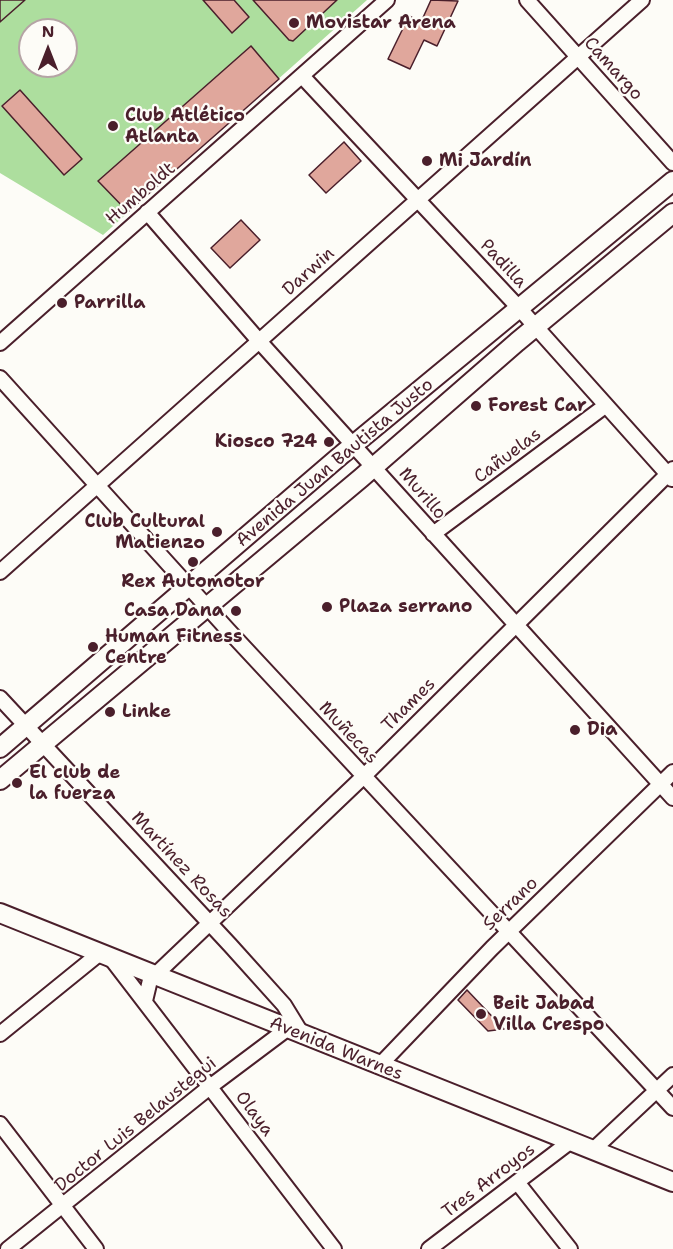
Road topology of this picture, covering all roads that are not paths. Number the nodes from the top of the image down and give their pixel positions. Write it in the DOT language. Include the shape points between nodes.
graph roads {
  1 [pos="387,0"];
  2 [pos="526,0"];
  3 [pos="642,0"];
  4 [pos="578,57"];
  5 [pos="302,76"];
  6 [pos="673,163"];
  7 [pos="673,181"];
  8 [pos="419,200"];
  9 [pos="147,212"];
  10 [pos="673,213"];
  11 [pos="519,308"];
  12 [pos="536,327"];
  13 [pos="259,341"];
  14 [pos="0,343"];
  15 [pos="0,378"];
  16 [pos="605,406"];
  17 [pos="354,445"];
  18 [pos="374,467"];
  19 [pos="671,474"];
  20 [pos="97,484"];
  21 [pos="433,534"];
  22 [pos="0,572"];
  23 [pos="189,586"];
  24 [pos="207,605"];
  25 [pos="516,624"];
  26 [pos="0,698"];
  27 [pos="26,727"];
  28 [pos="43,743"];
  29 [pos="0,748"];
  30 [pos="673,772"];
  31 [pos="364,776"];
  32 [pos="0,780"];
  33 [pos="660,784"];
  34 [pos="673,798"];
  35 [pos="0,913"];
  36 [pos="211,924"];
  37 [pos="508,932"];
  38 [pos="105,955"];
  39 [pos="164,973"];
  40 [pos="145,1000"];
  41 [pos="295,1033"];
  42 [pos="0,1034"];
  43 [pos="379,1066"];
  44 [pos="673,1075"];
  45 [pos="211,1086"];
  46 [pos="656,1090"];
  47 [pos="673,1108"];
  48 [pos="0,1124"];
  49 [pos="571,1141"];
  50 [pos="593,1150"];
  51 [pos="518,1182"];
  52 [pos="673,1182"];
  53 [pos="64,1206"];
  54 [pos="8,1249"];
  55 [pos="96,1249"];
  56 [pos="334,1249"];
  57 [pos="429,1249"];
  58 [pos="570,1249"];
  1 -- 5 [label="street, Humboldt"];
  2 -- 4 [label="street, Camargo"];
  3 -- 4 [label="street, Darwin"];
  4 -- 6 [label="street, Camargo"];
  4 -- 8 [label="street, Darwin"];
  5 -- 8 [label="street, Padilla"];
  5 -- 9 [label="street, Humboldt"];
  7 -- 11 [label="main road, Avenida Juan Bautista Justo"];
  8 -- 11 [label="street, Padilla"];
  8 -- 13 [label="street, Darwin"];
  9 -- 13 [label="street, Murillo"];
  9 -- 14 [label="street, Humboldt"];
  10 -- 12 [label="main road, Avenida Juan Bautista Justo"];
  11 -- 12 [label="street, Padilla"];
  11 -- 17 [label="main road, Avenida Juan Bautista Justo"];
  12 -- 16 [label="street, Padilla"];
  12 -- 18 [label="main road, Avenida Juan Bautista Justo"];
  13 -- 17 [label="street, Murillo"];
  13 -- 20 [label="street, Darwin"];
  15 -- 20 [label="street, Muñecas"];
  16 -- 19 [label="street, Padilla"];
  16 -- 21 [label="street, Cañuelas"];
  17 -- 18 [label="street, Murillo"];
  17 -- 23 [label="main road, Avenida Juan Bautista Justo"];
  18 -- 21 [label="street, Murillo"];
  18 -- 24 [label="main road, Avenida Juan Bautista Justo"];
  19 -- 25 [label="street, Thames"];
  20 -- 22 [label="street, Darwin"];
  20 -- 23 [label="street, Muñecas"];
  21 -- 25 [label="street, Murillo"];
  23 -- 24 [label="street, Muñecas"];
  23 -- 27 [label="main road, Avenida Juan Bautista Justo"];
  24 -- 28 [label="main road, Avenida Juan Bautista Justo"];
  24 -- 31 [label="street, Muñecas"];
  25 -- 31 [label="street, Thames"];
  25 -- 33 [label="street, Murillo"];
  26 -- 27 [label="street, Martínez Rosas"];
  27 -- 28 [label="street, Martínez Rosas"];
  27 -- 29 [label="main road, Avenida Juan Bautista Justo"];
  28 -- 32 [label="main road, Avenida Juan Bautista Justo"];
  28 -- 36 [label="street, Martínez Rosas"];
  30 -- 33 [label="street, Serrano"];
  31 -- 36 [label="street, Thames"];
  31 -- 37 [label="street, Muñecas"];
  33 -- 34 [label="street, Murillo"];
  33 -- 37 [label="street, Serrano"];
  35 -- 38 [label="main road, Avenida Warnes"];
  36 -- 39 [label="street, Thames"];
  36 -- 41 [label="street, Martínez Rosas" via="284,1005"];
  37 -- 43 [label="street, Serrano"];
  37 -- 46 [label="street, Muñecas"];
  38 -- 39 [label="main road, Avenida Warnes"];
  38 -- 40 [label="street, Olaya"];
  38 -- 42 [label="street"];
  39 -- 40 [label="street" via="146,987"];
  39 -- 41 [label="main road, Avenida Warnes"];
  40 -- 45 [label="street, Olaya"];
  41 -- 43 [label="main road, Avenida Warnes"];
  41 -- 45 [label="street, Doctor Luis Belaustegui"];
  43 -- 49 [label="main road, Avenida Warnes"];
  44 -- 46 [label="street"];
  45 -- 53 [label="street, Doctor Luis Belaustegui"];
  45 -- 56 [label="street, Olaya"];
  46 -- 47 [label="street, Muñecas"];
  46 -- 50 [label="street"];
  48 -- 53 [label="street"];
  49 -- 50 [label="main road, Avenida Warnes"];
  49 -- 51 [label="street, Tres Arroyos"];
  50 -- 52 [label="main road, Avenida Warnes"];
  51 -- 57 [label="street, Tres Arroyos"];
  51 -- 58 [label="street"];
  53 -- 54 [label="street, Doctor Luis Belaustegui"];
  53 -- 55 [label="street"];
}
